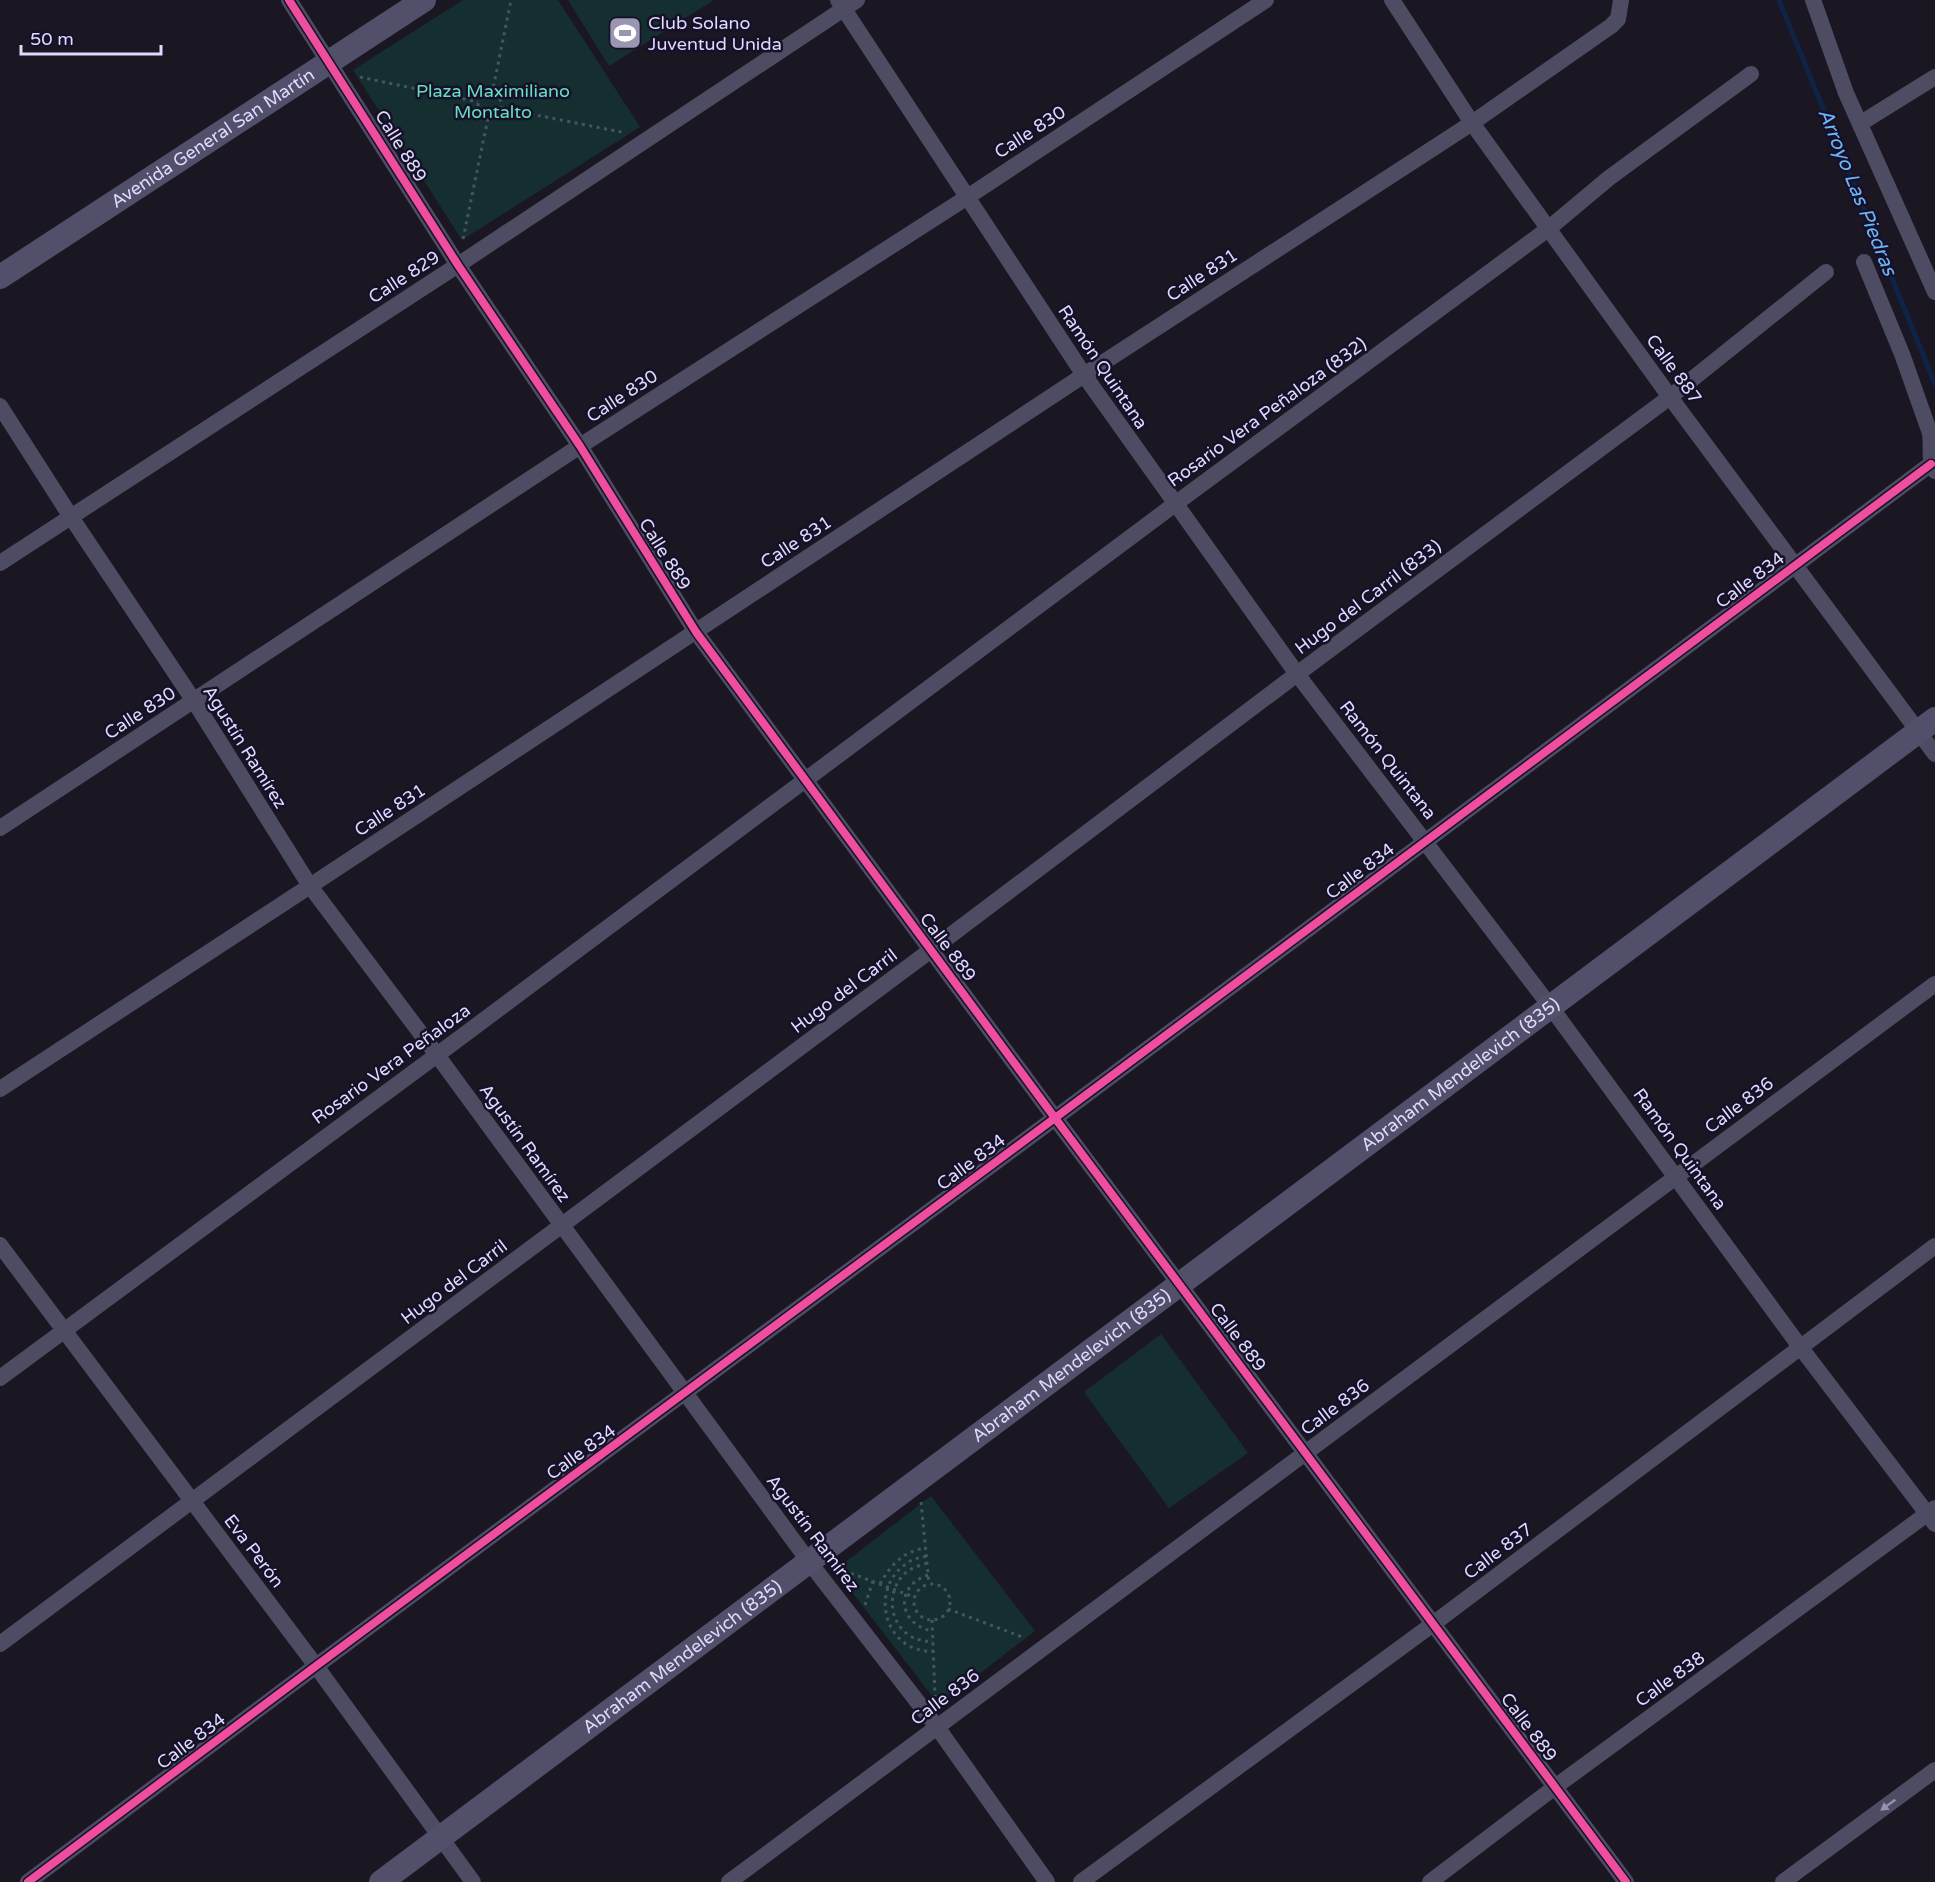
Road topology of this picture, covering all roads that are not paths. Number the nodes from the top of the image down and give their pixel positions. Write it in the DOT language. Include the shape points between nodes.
graph roads {
  1 [pos="289,0"];
  2 [pos="424,0"];
  3 [pos="1266,0"];
  4 [pos="1392,0"];
  5 [pos="1621,0"];
  6 [pos="1813,0"];
  7 [pos="846,3"];
  8 [pos="333,67"];
  9 [pos="1751,74"];
  10 [pos="1935,76"];
  11 [pos="1472,123"];
  12 [pos="1861,123"];
  13 [pos="966,198"];
  14 [pos="1548,229"];
  15 [pos="1864,262"];
  16 [pos="458,265"];
  17 [pos="1826,272"];
  18 [pos="0,277"];
  19 [pos="1935,292"];
  20 [pos="1084,375"];
  21 [pos="1670,397"];
  22 [pos="0,406"];
  23 [pos="580,447"];
  24 [pos="1933,467"];
  25 [pos="1175,504"];
  26 [pos="71,517"];
  27 [pos="0,563"];
  28 [pos="1794,565"];
  29 [pos="696,632"];
  30 [pos="1297,674"];
  31 [pos="194,701"];
  32 [pos="1927,725"];
  33 [pos="1935,754"];
  34 [pos="805,780"];
  35 [pos="0,828"];
  36 [pos="1426,841"];
  37 [pos="310,886"];
  38 [pos="931,950"];
  39 [pos="1935,984"];
  40 [pos="1550,1006"];
  41 [pos="437,1056"];
  42 [pos="0,1089"];
  43 [pos="1055,1118"];
  44 [pos="1676,1176"];
  45 [pos="562,1226"];
  46 [pos="0,1245"];
  47 [pos="1935,1246"];
  48 [pos="1180,1285"];
  49 [pos="63,1330"];
  50 [pos="1801,1348"];
  51 [pos="0,1378"];
  52 [pos="686,1393"];
  53 [pos="1305,1453"];
  54 [pos="191,1500"];
  55 [pos="1933,1515"];
  56 [pos="812,1561"];
  57 [pos="1433,1624"];
  58 [pos="0,1644"];
  59 [pos="316,1666"];
  60 [pos="937,1727"];
  61 [pos="1935,1770"];
  62 [pos="1555,1787"];
  63 [pos="440,1838"];
  64 [pos="28,1882"];
  65 [pos="381,1882"];
  66 [pos="473,1882"];
  67 [pos="729,1882"];
  68 [pos="1047,1882"];
  69 [pos="1081,1882"];
  70 [pos="1430,1882"];
  71 [pos="1626,1882"];
  72 [pos="1783,1882"];
  1 -- 8 [label="street, Calle 889"];
  2 -- 8 [label="street, Avenida General San Martín"];
  3 -- 13 [label="street, Calle 830"];
  4 -- 11 [label="street, Calle 887"];
  5 -- 11 [label="street, Calle 831" via="1618,19 1611,26"];
  6 -- 12 [label="street" via="1846,93"];
  7 -- 13 [label="street, Ramón Quintana"];
  7 -- 16 [label="street, Calle 829"];
  8 -- 16 [label="street, Calle 889"];
  8 -- 18 [label="street, Avenida General San Martín"];
  9 -- 14 [label="street, Rosario Vera Peñaloza (832)" via="1609,177"];
  10 -- 12 [label="street"];
  11 -- 14 [label="street, Calle 887"];
  11 -- 20 [label="street, Calle 831"];
  12 -- 19 [label="street"];
  13 -- 20 [label="street, Ramón Quintana"];
  13 -- 23 [label="street, Calle 830"];
  14 -- 21 [label="street, Calle 887"];
  14 -- 25 [label="street, Rosario Vera Peñaloza (832)"];
  15 -- 24 [label="street" via="1930,433"];
  16 -- 23 [label="street, Calle 889"];
  16 -- 26 [label="street, Calle 829"];
  17 -- 21 [label="street, Hugo del Carril (833)"];
  20 -- 25 [label="street, Ramón Quintana"];
  20 -- 29 [label="street, Calle 831"];
  21 -- 28 [label="street, Calle 887"];
  21 -- 30 [label="street, Hugo del Carril (833)"];
  22 -- 26 [label="street, Agustín Ramírez"];
  23 -- 29 [label="street, Calle 889"];
  23 -- 31 [label="street, Calle 830"];
  24 -- 28 [label="street, Calle 834"];
  25 -- 30 [label="street, Ramón Quintana"];
  25 -- 34 [label="street, Rosario Vera Peñaloza (832)"];
  26 -- 27 [label="street, Calle 829"];
  26 -- 31 [label="street, Agustín Ramírez"];
  28 -- 32 [label="street, Calle 887"];
  28 -- 36 [label="street, Calle 834"];
  29 -- 34 [label="street, Calle 889"];
  29 -- 37 [label="street, Calle 831"];
  30 -- 36 [label="street, Ramón Quintana"];
  30 -- 38 [label="street, Hugo del Carril (833)"];
  31 -- 35 [label="street, Calle 830"];
  31 -- 37 [label="street, Agustín Ramírez"];
  32 -- 33 [label="street, Calle 887"];
  32 -- 40 [label="street, Abraham Mendelevich (835)"];
  34 -- 38 [label="street, Calle 889"];
  34 -- 41 [label="street, Rosario Vera Peñaloza"];
  36 -- 40 [label="street, Ramón Quintana"];
  36 -- 43 [label="street, Calle 834"];
  37 -- 41 [label="street, Agustín Ramírez"];
  37 -- 42 [label="street, Calle 831"];
  38 -- 43 [label="street, Calle 889"];
  38 -- 45 [label="street, Hugo del Carril"];
  39 -- 44 [label="street, Calle 836"];
  40 -- 44 [label="street, Ramón Quintana"];
  40 -- 48 [label="street, Abraham Mendelevich (835)"];
  41 -- 45 [label="street, Agustín Ramírez"];
  41 -- 49 [label="street, Rosario Vera Peñaloza"];
  43 -- 48 [label="street, Calle 889"];
  43 -- 52 [label="street, Calle 834"];
  44 -- 50 [label="street, Ramón Quintana"];
  44 -- 53 [label="street, Calle 836"];
  45 -- 52 [label="street, Agustín Ramírez"];
  45 -- 54 [label="street, Hugo del Carril"];
  46 -- 49 [label="street, Eva Perón"];
  47 -- 50 [label="street, Calle 837"];
  48 -- 53 [label="street, Calle 889"];
  48 -- 56 [label="street, Abraham Mendelevich (835)"];
  49 -- 51 [label="street, Rosario Vera Peñaloza"];
  49 -- 54 [label="street, Eva Perón"];
  50 -- 55 [label="street, Ramón Quintana"];
  50 -- 57 [label="street, Calle 837"];
  52 -- 56 [label="street, Agustín Ramírez"];
  52 -- 59 [label="street, Calle 834"];
  53 -- 57 [label="street, Calle 889"];
  53 -- 60 [label="street, Calle 836"];
  54 -- 58 [label="street, Hugo del Carril"];
  54 -- 59 [label="street, Eva Perón"];
  55 -- 62 [label="street, Calle 838"];
  56 -- 60 [label="street, Agustín Ramírez"];
  56 -- 63 [label="street, Abraham Mendelevich (835)"];
  57 -- 62 [label="street, Calle 889"];
  57 -- 69 [label="street, Calle 837"];
  59 -- 63 [label="street, Eva Perón"];
  59 -- 64 [label="street, Calle 834"];
  60 -- 67 [label="street, Calle 836"];
  60 -- 68 [label="street, Agustín Ramírez"];
  61 -- 72 [label="street, one-way"];
  62 -- 70 [label="street, Calle 838"];
  62 -- 71 [label="street, Calle 889"];
  63 -- 65 [label="street, Abraham Mendelevich (835)"];
  63 -- 66 [label="street, Eva Perón"];
}
